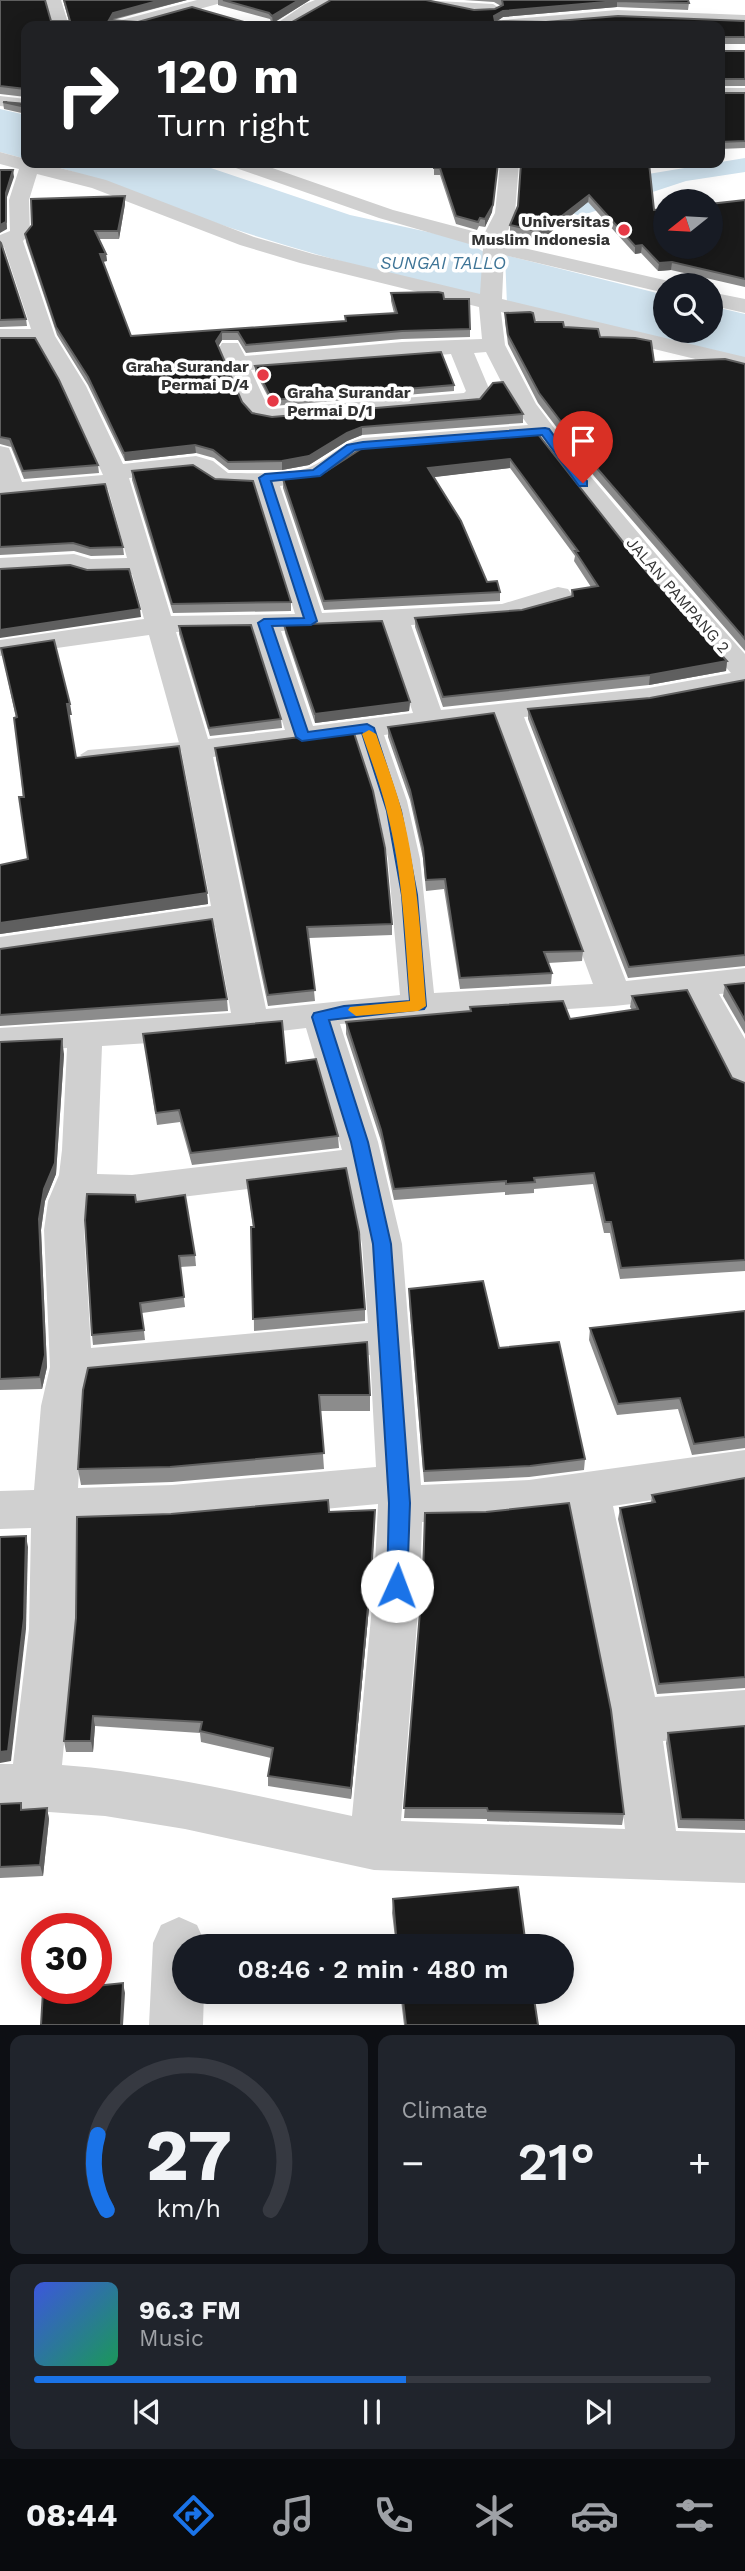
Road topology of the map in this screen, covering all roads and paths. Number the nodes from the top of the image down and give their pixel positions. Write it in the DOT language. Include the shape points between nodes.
graph roads {
  1 [pos="53,0"];
  2 [pos="215,0"];
  3 [pos="331,0"];
  4 [pos="427,0"];
  5 [pos="508,0"];
  6 [pos="195,7"];
  7 [pos="493,9"];
  8 [pos="223,16"];
  9 [pos="745,20"];
  10 [pos="59,21"];
  11 [pos="140,21"];
  12 [pos="289,21"];
  13 [pos="500,21"];
  14 [pos="549,21"];
  15 [pos="725,93"];
  16 [pos="745,93"];
  17 [pos="0,101"];
  18 [pos="21,103"];
  19 [pos="0,158"];
  20 [pos="21,163"];
  21 [pos="28,168"];
  22 [pos="41,168"];
  23 [pos="254,168"];
  24 [pos="509,168"];
  25 [pos="10,202"];
  26 [pos="6,241"];
  27 [pos="496,243"];
  28 [pos="653,284"];
  29 [pos="492,301"];
  30 [pos="723,301"];
  31 [pos="745,306"];
  32 [pos="0,337"];
  33 [pos="44,337"];
  34 [pos="494,345"];
  35 [pos="460,348"];
  36 [pos="745,364"];
  37 [pos="545,431"];
  38 [pos="0,453"];
  39 [pos="116,477"];
  40 [pos="265,478"];
  41 [pos="6,490"];
  42 [pos="0,566"];
  43 [pos="142,566"];
  44 [pos="558,595"];
  45 [pos="394,616"];
  46 [pos="311,621"];
  47 [pos="264,623"];
  48 [pos="159,625"];
  49 [pos="0,648"];
  50 [pos="745,671"];
  51 [pos="745,679"];
  52 [pos="506,710"];
  53 [pos="430,720"];
  54 [pos="367,728"];
  55 [pos="302,737"];
  56 [pos="196,750"];
  57 [pos="88,755"];
  58 [pos="228,914"];
  59 [pos="0,948"];
  60 [pos="745,980"];
  61 [pos="697,986"];
  62 [pos="614,994"];
  63 [pos="418,1006"];
  64 [pos="320,1017"];
  65 [pos="251,1023"];
  66 [pos="85,1037"];
  67 [pos="0,1040"];
  68 [pos="745,1079"];
  69 [pos="363,1161"];
  70 [pos="74,1188"];
  71 [pos="389,1336"];
  72 [pos="71,1367"];
  73 [pos="745,1468"];
  74 [pos="588,1492"];
  75 [pos="399,1494"];
  76 [pos="54,1509"];
  77 [pos="0,1510"];
  78 [pos="745,1712"];
  79 [pos="636,1721"];
  80 [pos="17,1787"];
  81 [pos="373,1845"];
  82 [pos="654,1854"];
  83 [pos="745,1858"];
  84 [pos="177,2004"];
  85 [pos="176,2025"];
  1 -- 10 [label="street"];
  2 -- 6 [label="street"];
  3 -- 12 [label="street"];
  4 -- 7 [label="street" via="457,8"];
  5 -- 7 [label="street"];
  6 -- 8 [label="street"];
  6 -- 11 [label="street"];
  7 -- 13 [label="street"];
  9 -- 14 [label="street" via="617,15"];
  15 -- 16 [label="street"];
  17 -- 18 [label="street"];
  19 -- 20 [label="street"];
  21 -- 25 [label="street"];
  22 -- 29 [label="street" via="111,188 295,256"];
  23 -- 27 [label="street" via="386,214"];
  24 -- 27 [label="street, JALAN PAMPANG 2" via="507,201"];
  25 -- 26 [label="street" via="20,233"];
  26 -- 33 [label="street"];
  27 -- 28 [label="street"];
  27 -- 29 [label="street, JALAN PAMPANG 2"];
  29 -- 34 [label="street, JALAN PAMPANG 2"];
  29 -- 36 [label="street"];
  30 -- 31 [label="street"];
  32 -- 33 [label="street"];
  33 -- 39 [label="street" via="74,386"];
  34 -- 35 [label="street"];
  34 -- 37 [label="street, JALAN PAMPANG 2" via="525,405"];
  35 -- 35 [label="street" via="478,391 471,400 272,416 257,409 234,356"];
  37 -- 40 [label="street" via="363,445 351,448 316,474"];
  37 -- 50 [label="street, JALAN PAMPANG 2" via="649,563"];
  38 -- 41 [label="street"];
  39 -- 40 [label="street" via="196,463 225,481"];
  39 -- 41 [label="street"];
  39 -- 43 [label="street"];
  40 -- 46 [label="street"];
  42 -- 43 [label="street" via="74,562 88,567"];
  43 -- 48 [label="street"];
  44 -- 45 [label="street" via="502,612"];
  45 -- 46 [label="street"];
  45 -- 53 [label="street"];
  46 -- 47 [label="street"];
  47 -- 48 [label="street"];
  47 -- 55 [label="street"];
  48 -- 49 [label="street"];
  48 -- 56 [label="street"];
  51 -- 52 [label="street" via="649,697"];
  52 -- 53 [label="street"];
  52 -- 62 [label="street"];
  53 -- 54 [label="street"];
  54 -- 55 [label="street"];
  54 -- 63 [label="street" via="403,851"];
  55 -- 56 [label="street"];
  56 -- 57 [label="lane" via="178,747"];
  56 -- 58 [label="street"];
  58 -- 59 [label="street"];
  58 -- 65 [label="street"];
  60 -- 61 [label="street"];
  61 -- 62 [label="street"];
  61 -- 68 [label="street"];
  62 -- 63 [label="street"];
  63 -- 64 [label="street"];
  64 -- 65 [label="street"];
  64 -- 69 [label="street"];
  65 -- 66 [label="street"];
  66 -- 67 [label="street"];
  66 -- 70 [label="street" via="81,1150"];
  69 -- 70 [label="street" via="132,1189"];
  69 -- 71 [label="street" via="382,1244"];
  70 -- 72 [label="street" via="67,1201 64,1230"];
  71 -- 72 [label="street"];
  71 -- 75 [label="street"];
  72 -- 76 [label="street" via="62,1406"];
  73 -- 74 [label="street"];
  74 -- 75 [label="street" via="446,1504"];
  74 -- 79 [label="street"];
  75 -- 76 [label="street"];
  75 -- 81 [label="street" via="397,1586"];
  76 -- 77 [label="street"];
  76 -- 80 [label="street" via="52,1629"];
  78 -- 79 [label="street"];
  79 -- 82 [label="street"];
  80 -- 81 [label="street" via="105,1792 185,1805"];
  81 -- 82 [label="street"];
  82 -- 83 [label="street"];
  84 -- 85 [label="street"];
}
